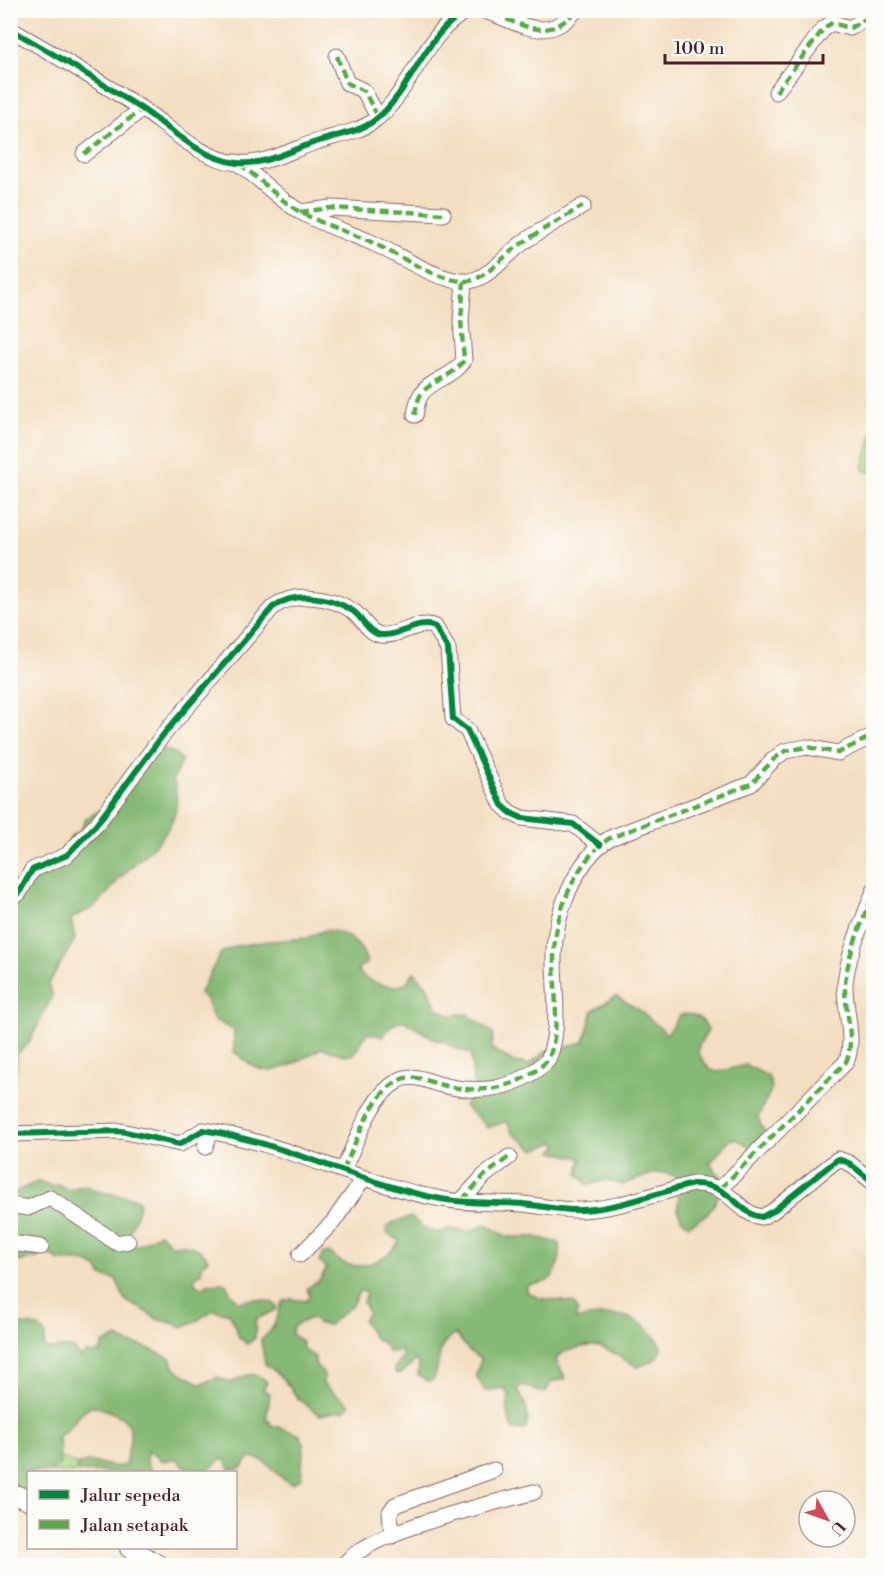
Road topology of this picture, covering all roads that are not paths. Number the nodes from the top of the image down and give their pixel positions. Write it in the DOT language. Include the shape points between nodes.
graph roads {
  1 [pos="469,10"];
  2 [pos="481,10"];
  3 [pos="576,10"];
  4 [pos="873,14"];
  5 [pos="10,29"];
  6 [pos="337,56"];
  7 [pos="776,92"];
  8 [pos="142,109"];
  9 [pos="378,117"];
  10 [pos="84,154"];
  11 [pos="236,162"];
  12 [pos="583,206"];
  13 [pos="300,212"];
  14 [pos="443,214"];
  15 [pos="464,281"];
  16 [pos="415,415"];
  17 [pos="873,735"];
  18 [pos="600,845"];
  19 [pos="873,891"];
  20 [pos="10,900"];
  21 [pos="211,1131"];
  22 [pos="10,1134"];
  23 [pos="205,1147"];
  24 [pos="509,1157"];
  25 [pos="343,1170"];
  26 [pos="364,1178"];
  27 [pos="873,1183"];
  28 [pos="721,1188"];
  29 [pos="462,1200"];
  30 [pos="10,1205"];
  31 [pos="128,1241"];
  32 [pos="10,1244"];
  33 [pos="41,1247"];
  34 [pos="300,1255"];
  35 [pos="494,1470"];
  36 [pos="534,1492"];
  37 [pos="10,1493"];
  38 [pos="27,1500"];
  39 [pos="392,1536"];
  40 [pos="132,1549"];
  41 [pos="159,1566"];
  42 [pos="343,1566"];
  1 -- 9 [label="street" via="429,48 404,87"];
  2 -- 3 [label="street" via="538,31 561,23"];
  4 -- 7 [label="street" via="850,28 832,23 824,28"];
  5 -- 8 [label="street"];
  6 -- 9 [label="street" via="347,83 364,92"];
  8 -- 10 [label="street"];
  8 -- 11 [label="street" via="192,146"];
  9 -- 11 [label="street" via="368,125 264,160"];
  11 -- 13 [label="street"];
  12 -- 15 [label="street" via="528,239 488,271"];
  13 -- 14 [label="street" via="331,208"];
  13 -- 15 [label="street" via="424,268"];
  15 -- 16 [label="street" via="464,360 428,387 420,397"];
  17 -- 18 [label="street" via="838,753 807,747 785,751 751,784"];
  18 -- 20 [label="street" via="573,824 522,818 502,805 467,730 453,719 448,649 435,627 426,624 391,636 378,634 353,611 335,602 294,597 273,606 163,735 96,825 67,855 32,870"];
  18 -- 25 [label="street" via="575,878 555,940 553,1040 548,1059 516,1082 490,1090 467,1090 414,1077 399,1080 374,1107"];
  19 -- 28 [label="street" via="847,973 846,1062"];
  21 -- 22 [label="street" via="199,1131 180,1144 121,1131"];
  21 -- 23 [label="street"];
  21 -- 25 [label="street" via="250,1139"];
  24 -- 29 [label="street" via="493,1167"];
  25 -- 26 [label="street"];
  26 -- 29 [label="street" via="442,1199"];
  26 -- 34 [label="street" via="333,1222"];
  27 -- 28 [label="street" via="838,1159 762,1217 752,1214"];
  28 -- 29 [label="street" via="693,1184 584,1210"];
  30 -- 31 [label="street" via="28,1208 50,1198 117,1243"];
  32 -- 33 [label="street"];
  35 -- 39 [label="street" via="395,1505 390,1512"];
  36 -- 39 [label="street"];
  37 -- 38 [label="main road"];
  39 -- 42 [label="street" via="355,1551"];
  40 -- 41 [label="main road"];
}
